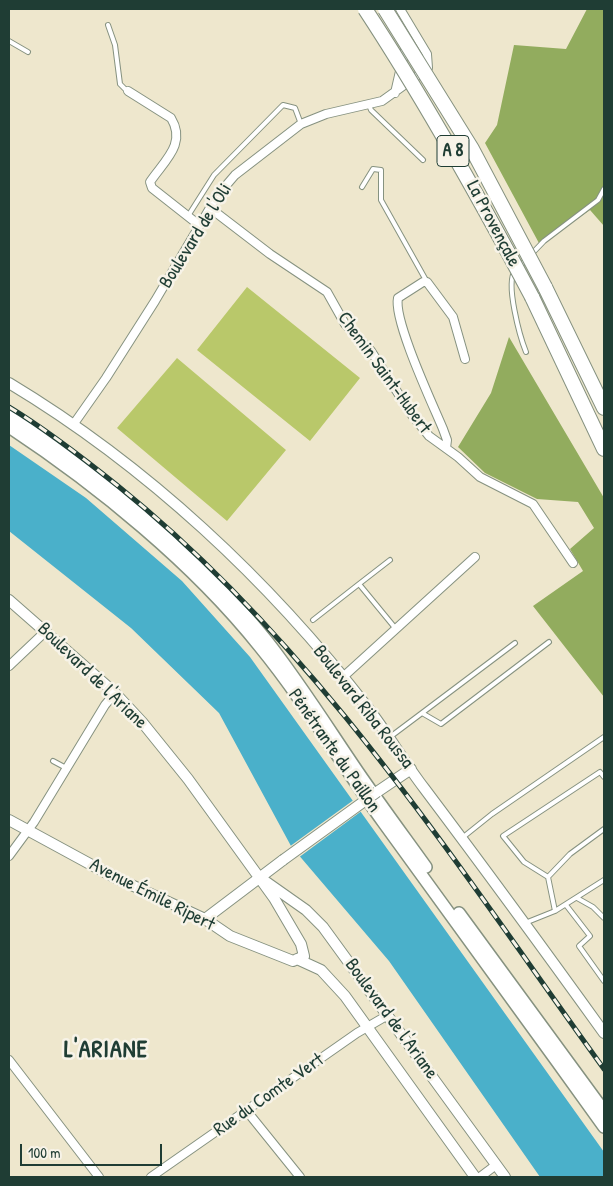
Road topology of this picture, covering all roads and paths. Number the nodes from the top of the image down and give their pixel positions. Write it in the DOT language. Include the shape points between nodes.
graph roads {
  1 [pos="365,9"];
  2 [pos="385,9"];
  3 [pos="400,9"];
  4 [pos="405,18"];
  5 [pos="108,25"];
  6 [pos="9,40"];
  7 [pos="28,52"];
  8 [pos="128,91"];
  9 [pos="395,93"];
  10 [pos="369,105"];
  11 [pos="301,124"];
  12 [pos="423,160"];
  13 [pos="362,187"];
  14 [pos="604,189"];
  15 [pos="210,208"];
  16 [pos="188,216"];
  17 [pos="199,225"];
  18 [pos="427,282"];
  19 [pos="526,352"];
  20 [pos="465,359"];
  21 [pos="9,383"];
  22 [pos="604,408"];
  23 [pos="9,415"];
  24 [pos="73,425"];
  25 [pos="9,427"];
  26 [pos="446,448"];
  27 [pos="604,449"];
  28 [pos="475,557"];
  29 [pos="390,560"];
  30 [pos="573,563"];
  31 [pos="359,584"];
  32 [pos="9,600"];
  33 [pos="312,620"];
  34 [pos="396,628"];
  35 [pos="46,631"];
  36 [pos="548,642"];
  37 [pos="514,643"];
  38 [pos="9,666"];
  39 [pos="341,675"];
  40 [pos="115,694"];
  41 [pos="422,713"];
  42 [pos="390,737"];
  43 [pos="604,737"];
  44 [pos="53,761"];
  45 [pos="68,769"];
  46 [pos="411,769"];
  47 [pos="604,777"];
  48 [pos="9,820"];
  49 [pos="604,829"];
  50 [pos="28,831"];
  51 [pos="462,838"];
  52 [pos="9,856"];
  53 [pos="548,877"];
  54 [pos="259,878"];
  55 [pos="604,880"];
  56 [pos="577,898"];
  57 [pos="566,904"];
  58 [pos="556,911"];
  59 [pos="604,918"];
  60 [pos="205,919"];
  61 [pos="525,923"];
  62 [pos="297,960"];
  63 [pos="604,981"];
  64 [pos="388,1015"];
  65 [pos="367,1027"];
  66 [pos="604,1033"];
  67 [pos="9,1060"];
  68 [pos="246,1110"];
  69 [pos="604,1111"];
  70 [pos="604,1127"];
  71 [pos="496,1165"];
  72 [pos="99,1177"];
  73 [pos="151,1177"];
  74 [pos="300,1177"];
  75 [pos="475,1177"];
  76 [pos="480,1177"];
  77 [pos="505,1177"];
  1 -- 27 [label="highway, La Provençale / A 8, bridge" via="484,204"];
  2 -- 22 [label="highway, La Provençale / A 8, bridge" via="472,150 545,287"];
  3 -- 4 [label="street, Boulevard de l'Oli"];
  4 -- 9 [label="street, Boulevard de l'Oli" via="406,52"];
  4 -- 9 [label="street, Boulevard de l'Oli" via="427,54 428,68"];
  5 -- 8 [label="lane" via="115,45 120,84"];
  6 -- 7 [label="lane"];
  8 -- 16 [label="street" via="171,118 175,124 178,133 176,144 150,182 152,188"];
  9 -- 10 [label="street, Boulevard de l'Oli"];
  10 -- 11 [label="street, Boulevard de l'Oli" via="326,114"];
  10 -- 12 [label="lane"];
  11 -- 15 [label="street, Boulevard de l'Oli" via="235,175"];
  11 -- 16 [label="lane" via="295,108 283,105 214,176"];
  13 -- 18 [label="lane" via="373,169 381,170 381,200"];
  14 -- 19 [label="lane" via="598,200 544,241 512,275 510,283"];
  15 -- 17 [label="street, Boulevard de l'Oli"];
  15 -- 26 [label="street, Chemin Saint-Hubert" via="327,292 345,324 371,351 412,415 429,436"];
  16 -- 17 [label="street"];
  17 -- 24 [label="street, Boulevard de l'Oli" via="150,309"];
  18 -- 20 [label="street" via="453,316"];
  18 -- 26 [label="street" via="405,292 397,304 406,337 447,440"];
  21 -- 24 [label="street, Boulevard Riba Roussa"];
  23 -- 69 [label="main road, Pénétrante du Paillon" via="70,457 130,505 189,557 266,640 442,890"];
  24 -- 39 [label="street, Boulevard Riba Roussa" via="215,539"];
  25 -- 70 [label="main road, Pénétrante du Paillon" via="124,512 183,564 259,646"];
  26 -- 30 [label="street, Chemin Saint-Hubert" via="480,477 532,504"];
  28 -- 34 [label="street"];
  29 -- 31 [label="lane"];
  31 -- 33 [label="lane"];
  31 -- 34 [label="lane"];
  32 -- 35 [label="street, Boulevard de l'Ariane"];
  34 -- 39 [label="street"];
  35 -- 38 [label="street"];
  35 -- 40 [label="street, Boulevard de l'Ariane"];
  36 -- 41 [label="lane" via="441,724"];
  37 -- 41 [label="lane"];
  39 -- 42 [label="street, Boulevard Riba Roussa"];
  40 -- 45 [label="street" via="105,705"];
  40 -- 54 [label="street, Boulevard de l'Ariane" via="188,779"];
  41 -- 42 [label="lane"];
  42 -- 46 [label="street, Boulevard Riba Roussa"];
  43 -- 51 [label="lane"];
  44 -- 45 [label="lane"];
  45 -- 50 [label="street"];
  46 -- 51 [label="street, Boulevard Riba Roussa"];
  46 -- 54 [label="street, bridge"];
  47 -- 53 [label="lane" via="600,772 503,836 524,862"];
  48 -- 50 [label="street, Avenue Émile Ripert"];
  49 -- 53 [label="lane" via="570,854"];
  50 -- 52 [label="street"];
  50 -- 60 [label="street, Avenue Émile Ripert" via="112,876"];
  51 -- 61 [label="street, Boulevard Riba Roussa"];
  53 -- 58 [label="lane"];
  54 -- 60 [label="street"];
  54 -- 62 [label="street, Boulevard de l'Ariane" via="302,944 304,956"];
  54 -- 64 [label="street, Boulevard de l'Ariane" via="323,927"];
  55 -- 56 [label="lane"];
  56 -- 57 [label="lane"];
  56 -- 59 [label="lane"];
  57 -- 58 [label="lane"];
  57 -- 63 [label="lane" via="590,936 580,946"];
  58 -- 61 [label="lane"];
  60 -- 62 [label="street, Avenue Émile Ripert" via="230,936"];
  61 -- 66 [label="street, Boulevard Riba Roussa"];
  62 -- 65 [label="street, Boulevard de l'Ariane" via="321,970"];
  64 -- 65 [label="street, Rue du Comte Vert"];
  64 -- 71 [label="street, Boulevard de l'Ariane"];
  65 -- 68 [label="street, Rue du Comte Vert"];
  65 -- 75 [label="street, Boulevard de l'Ariane"];
  67 -- 72 [label="street"];
  68 -- 73 [label="street, Rue du Comte Vert"];
  68 -- 74 [label="street"];
  71 -- 76 [label="street"];
  71 -- 77 [label="street, Boulevard de l'Ariane"];
}
